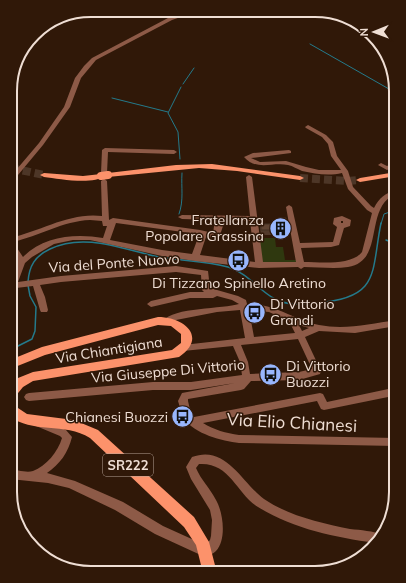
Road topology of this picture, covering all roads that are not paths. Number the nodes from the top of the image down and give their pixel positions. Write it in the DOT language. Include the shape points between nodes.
graph roads {
  1 [pos="177,17"];
  2 [pos="308,127"];
  3 [pos="174,152"];
  4 [pos="289,152"];
  5 [pos="381,165"];
  6 [pos="389,167"];
  7 [pos="345,171"];
  8 [pos="17,173"];
  9 [pos="44,175"];
  10 [pos="389,175"];
  11 [pos="104,176"];
  12 [pos="249,177"];
  13 [pos="300,178"];
  14 [pos="360,180"];
  15 [pos="389,196"];
  16 [pos="289,207"];
  17 [pos="375,212"];
  18 [pos="182,217"];
  19 [pos="219,217"];
  20 [pos="252,218"];
  21 [pos="106,219"];
  22 [pos="341,226"];
  23 [pos="203,234"];
  24 [pos="17,239"];
  25 [pos="106,240"];
  26 [pos="297,246"];
  27 [pos="17,253"];
  28 [pos="195,258"];
  29 [pos="22,262"];
  30 [pos="259,265"];
  31 [pos="301,266"];
  32 [pos="17,275"];
  33 [pos="34,282"];
  34 [pos="17,285"];
  35 [pos="224,295"];
  36 [pos="151,304"];
  37 [pos="244,307"];
  38 [pos="44,310"];
  39 [pos="292,319"];
  40 [pos="167,320"];
  41 [pos="389,324"];
  42 [pos="318,328"];
  43 [pos="300,336"];
  44 [pos="250,341"];
  45 [pos="236,343"];
  46 [pos="183,348"];
  47 [pos="17,362"];
  48 [pos="247,378"];
  49 [pos="17,386"];
  50 [pos="389,393"];
  51 [pos="29,397"];
  52 [pos="17,415"];
  53 [pos="35,421"];
  54 [pos="192,421"];
  55 [pos="389,442"];
  56 [pos="17,475"];
  57 [pos="32,476"];
  58 [pos="373,538"];
  59 [pos="205,551"];
  60 [pos="208,566"];
  1 -- 8 [label="street" via="94,59 78,78 68,107"];
  2 -- 7 [label="street" via="331,143 334,156"];
  3 -- 11 [label="street" via="105,150"];
  4 -- 7 [label="street" via="247,157 252,161 283,163 304,169"];
  5 -- 6 [label="street"];
  7 -- 17 [label="street" via="350,188"];
  9 -- 11 [label="main road" via="83,178"];
  10 -- 14 [label="main road"];
  11 -- 13 [label="main road" via="157,168 212,166"];
  11 -- 21 [label="street"];
  12 -- 20 [label="street"];
  15 -- 17 [label="street" via="384,198"];
  16 -- 26 [label="street"];
  17 -- 31 [label="street" via="365,254 359,260 339,265"];
  18 -- 19 [label="street"];
  19 -- 20 [label="street"];
  19 -- 23 [label="street" via="216,236"];
  20 -- 30 [label="street"];
  21 -- 24 [label="street" via="78,219"];
  21 -- 25 [label="street"];
  22 -- 26 [label="street" via="336,243"];
  23 -- 25 [label="street" via="113,220"];
  23 -- 28 [label="street"];
  25 -- 28 [label="street"];
  25 -- 29 [label="street" via="61,240 43,247"];
  26 -- 31 [label="street"];
  27 -- 29 [label="street"];
  28 -- 30 [label="street"];
  29 -- 32 [label="street"];
  30 -- 31 [label="street"];
  33 -- 34 [label="street, Via del Ponte Nuovo"];
  33 -- 35 [label="street, Via del Ponte Nuovo" via="176,269 205,273 206,290"];
  33 -- 38 [label="street, Via del Ponte Nuovo"];
  35 -- 36 [label="street" via="190,295"];
  35 -- 37 [label="street, Via del Ponte Nuovo" via="243,302"];
  37 -- 39 [label="street" via="267,309"];
  37 -- 40 [label="street"];
  37 -- 44 [label="street"];
  39 -- 42 [label="street"];
  39 -- 43 [label="street, Via Giuseppe Di Vittorio"];
  40 -- 46 [label="main road, Via Chiantigiana" via="176,323 186,332 187,340"];
  40 -- 47 [label="main road, Via Chiantigiana" via="42,351"];
  41 -- 42 [label="street" via="355,330"];
  42 -- 43 [label="street"];
  43 -- 44 [label="street"];
  43 -- 48 [label="street, Via Giuseppe Di Vittorio" via="317,371 298,376"];
  44 -- 45 [label="street"];
  45 -- 46 [label="street"];
  45 -- 48 [label="street"];
  46 -- 49 [label="main road, Via Chiantigiana" via="166,356 33,377"];
  48 -- 51 [label="street, Via Giuseppe Di Vittorio" via="190,386 153,386"];
  48 -- 54 [label="street" via="246,384 241,386 183,398 187,416"];
  50 -- 54 [label="street" via="324,406 320,397"];
  52 -- 53 [label="main road, SR222"];
  53 -- 57 [label="street" via="67,437 59,457"];
  53 -- 59 [label="main road, SR222" via="66,423 94,434 189,522"];
  54 -- 55 [label="street, Via Elio Chianesi" via="206,430 239,439"];
  56 -- 57 [label="street"];
  57 -- 59 [label="street" via="71,484"];
  58 -- 59 [label="street" via="298,522 261,503 221,464 201,459 193,463 192,473 215,506 218,522 215,546"];
  59 -- 60 [label="main road, SR222"];
}
